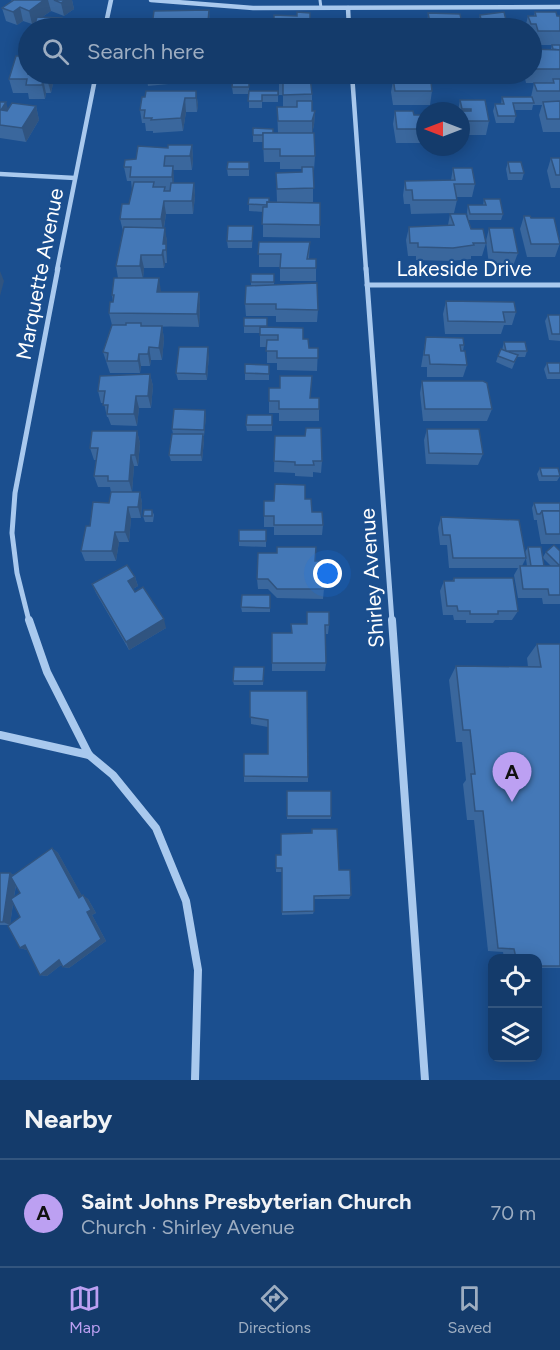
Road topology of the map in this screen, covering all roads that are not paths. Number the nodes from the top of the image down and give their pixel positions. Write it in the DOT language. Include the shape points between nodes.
graph roads {
  1 [pos="111,0"];
  2 [pos="151,0"];
  3 [pos="320,0"];
  4 [pos="357,0"];
  5 [pos="560,7"];
  6 [pos="321,8"];
  7 [pos="348,8"];
  8 [pos="357,8"];
  9 [pos="107,18"];
  10 [pos="348,18"];
  11 [pos="94,84"];
  12 [pos="353,84"];
  13 [pos="0,174"];
  14 [pos="75,178"];
  15 [pos="367,285"];
  16 [pos="560,285"];
  17 [pos="0,735"];
  18 [pos="89,755"];
  19 [pos="195,1080"];
  20 [pos="425,1080"];
  1 -- 9 [label="street"];
  2 -- 6 [label="street" via="217,7"];
  3 -- 6 [label="lane"];
  4 -- 8 [label="lane"];
  5 -- 8 [label="street"];
  6 -- 7 [label="street"];
  7 -- 8 [label="street"];
  7 -- 10 [label="street"];
  11 -- 14 [label="street, Marquette Avenue"];
  12 -- 15 [label="street, Shirley Avenue"];
  13 -- 14 [label="street"];
  14 -- 18 [label="street, Marquette Avenue" via="23,444 12,533 27,615 47,672"];
  15 -- 16 [label="street, Lakeside Drive"];
  15 -- 20 [label="street, Shirley Avenue"];
  17 -- 18 [label="street"];
  18 -- 19 [label="street, Marquette Avenue" via="113,775 156,828 186,901 198,970"];
}
